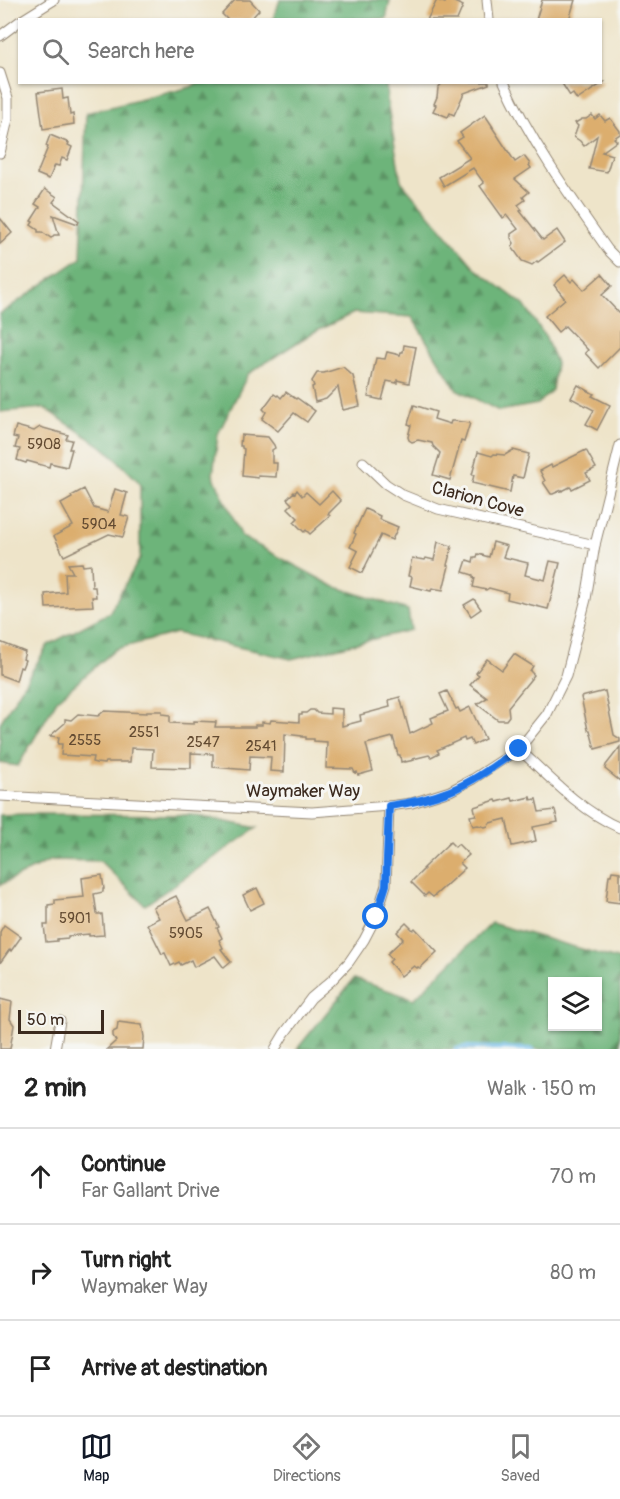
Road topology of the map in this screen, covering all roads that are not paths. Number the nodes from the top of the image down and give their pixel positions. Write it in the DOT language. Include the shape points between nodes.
graph roads {
  1 [pos="54,0"];
  2 [pos="487,0"];
  3 [pos="24,18"];
  4 [pos="489,18"];
  5 [pos="18,22"];
  6 [pos="0,36"];
  7 [pos="0,73"];
  8 [pos="505,84"];
  9 [pos="0,153"];
  10 [pos="620,262"];
  11 [pos="620,445"];
  12 [pos="363,462"];
  13 [pos="595,545"];
  14 [pos="519,749"];
  15 [pos="0,796"];
  16 [pos="389,806"];
  17 [pos="620,828"];
  18 [pos="60,1021"];
  19 [pos="55,1049"];
  20 [pos="275,1049"];
  1 -- 3 [label="street"];
  2 -- 4 [label="street"];
  5 -- 6 [label="street"];
  7 -- 9 [label="street" via="8,98 8,119"];
  8 -- 10 [label="street" via="552,168"];
  11 -- 13 [label="street, Waymaker Way"];
  12 -- 13 [label="street, Clarion Cove" via="403,495 438,509"];
  13 -- 14 [label="street, Waymaker Way" via="566,676 547,714"];
  14 -- 16 [label="street, Waymaker Way" via="450,791"];
  14 -- 17 [label="street" via="584,807"];
  15 -- 16 [label="street, Waymaker Way" via="312,812"];
  16 -- 20 [label="street" via="386,885 376,917 349,962 311,998"];
  18 -- 19 [label="street"];
}
